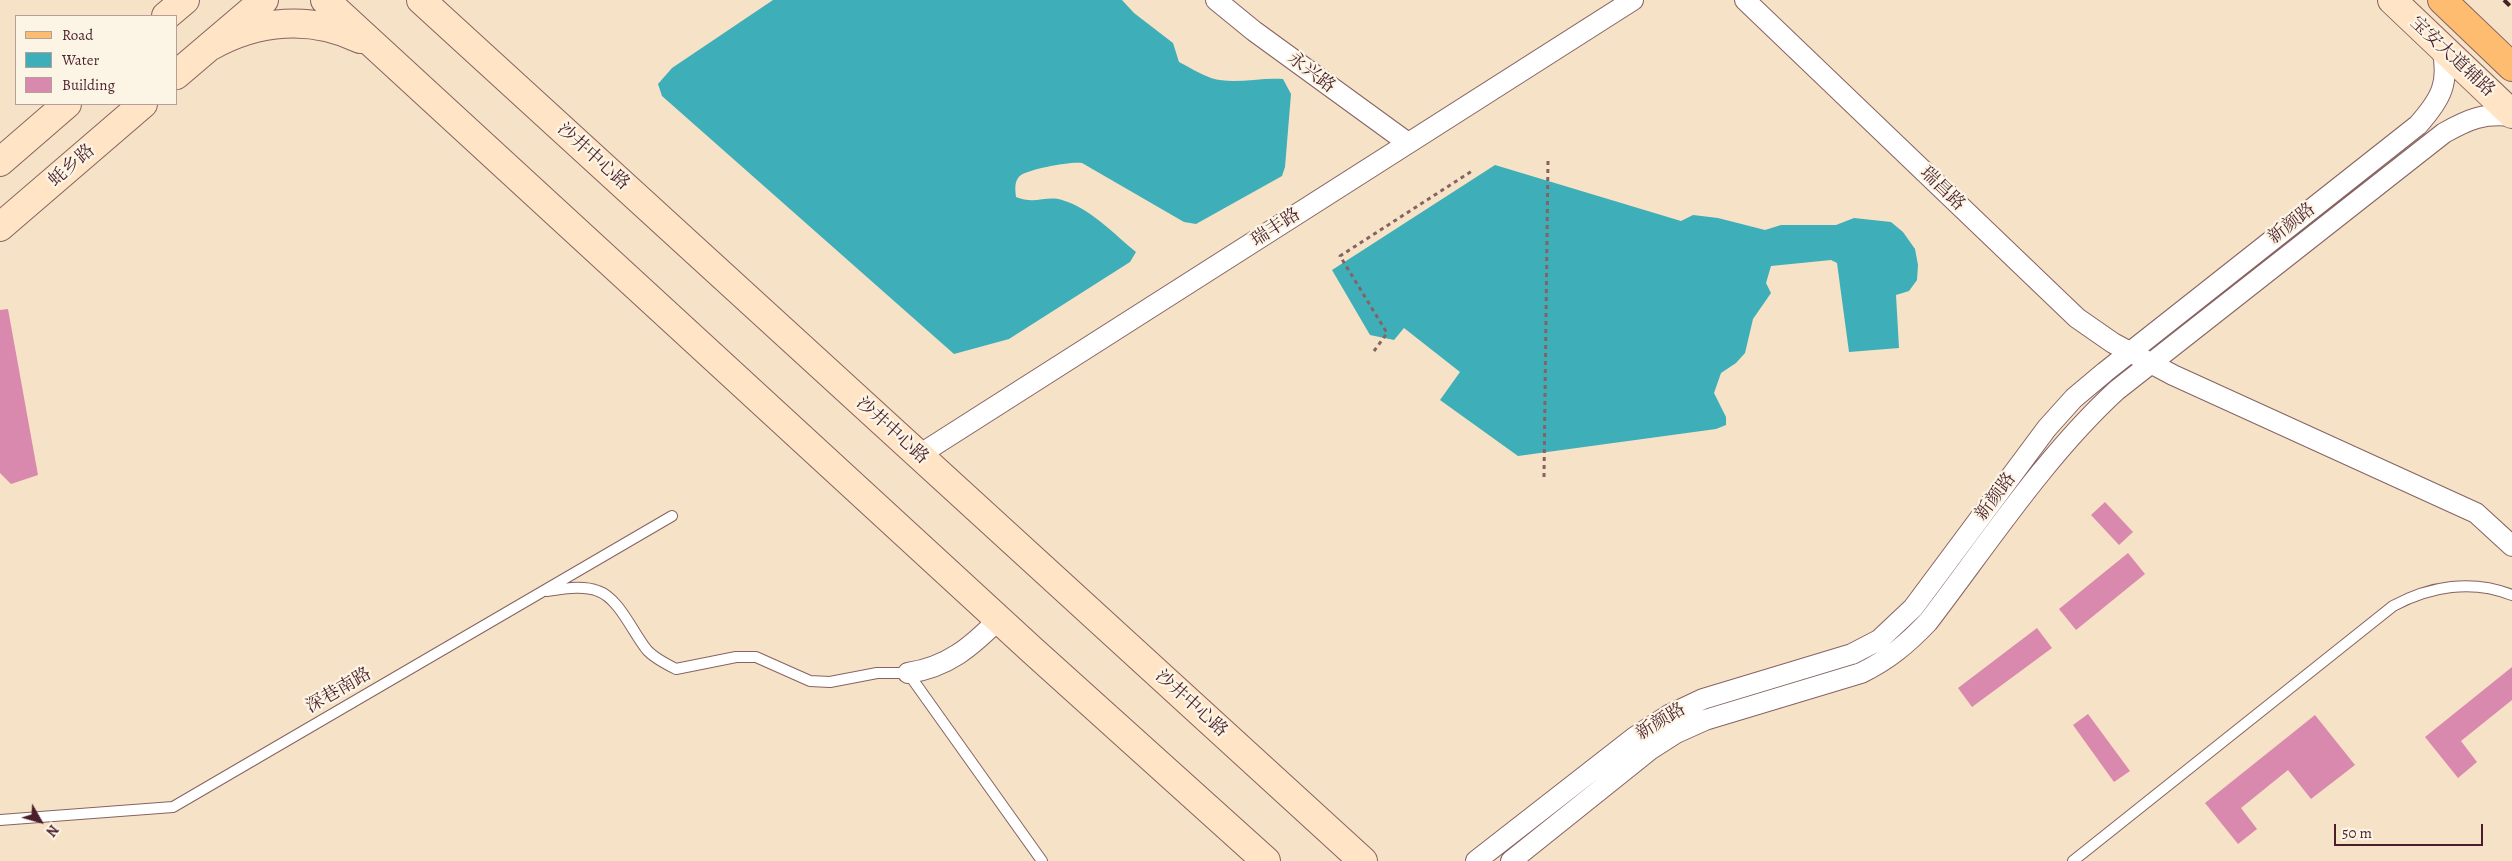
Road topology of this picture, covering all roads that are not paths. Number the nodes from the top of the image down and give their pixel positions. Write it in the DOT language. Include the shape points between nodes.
graph roads {
  1 [pos="264,0"];
  2 [pos="326,0"];
  3 [pos="421,0"];
  4 [pos="445,0"];
  5 [pos="1216,0"];
  6 [pos="1633,0"];
  7 [pos="1744,0"];
  8 [pos="2392,0"];
  9 [pos="2442,0"];
  10 [pos="468,43"];
  11 [pos="211,46"];
  12 [pos="2442,48"];
  13 [pos="380,50"];
  14 [pos="2512,67"];
  15 [pos="178,73"];
  16 [pos="66,105"];
  17 [pos="137,106"];
  18 [pos="2512,115"];
  19 [pos="1408,143"];
  20 [pos="3,155"];
  21 [pos="0,227"];
  22 [pos="2130,352"];
  23 [pos="2151,363"];
  24 [pos="919,455"];
  25 [pos="672,516"];
  26 [pos="2512,546"];
  27 [pos="545,591"];
  28 [pos="2512,596"];
  29 [pos="999,619"];
  30 [pos="908,674"];
  31 [pos="0,820"];
  32 [pos="1042,861"];
  33 [pos="1266,861"];
  34 [pos="1363,861"];
  35 [pos="1476,861"];
  36 [pos="1511,861"];
  37 [pos="2073,861"];
  1 -- 11 [label="street"];
  2 -- 13 [label="street"];
  3 -- 10 [label="street, 沙井中心路"];
  4 -- 10 [label="street"];
  5 -- 19 [label="street, 永兴路"];
  6 -- 19 [label="street, 瑞丰路"];
  7 -- 22 [label="street, 瑞昌路" via="2077,318"];
  8 -- 12 [label="street, 宝安大道辅路"];
  9 -- 14 [label="main road"];
  10 -- 24 [label="street, 沙井中心路"];
  11 -- 13 [label="street" via="243,31 291,23 340,30"];
  11 -- 15 [label="street"];
  12 -- 18 [label="street, 宝安大道辅路"];
  12 -- 22 [label="street, 新颜路" via="2446,79 2441,96 2418,125"];
  13 -- 29 [label="street"];
  16 -- 20 [label="street"];
  17 -- 21 [label="street, 蚝乡路"];
  18 -- 23 [label="street, 新颜路" via="2479,116 2444,133"];
  19 -- 24 [label="street, 瑞丰路"];
  22 -- 23 [label="street, 瑞昌路"];
  22 -- 35 [label="street, 新颜路" via="2060,413 1913,608 1879,640 1852,654 1703,699 1669,715 1635,737"];
  23 -- 26 [label="street, 瑞昌路" via="2187,383 2476,512"];
  23 -- 36 [label="street, 新颜路" via="2090,414 2068,439 1907,645 1884,662 1861,673 1705,720 1676,733 1651,749"];
  24 -- 34 [label="street, 沙井中心路"];
  25 -- 27 [label="lane, 深巷南路"];
  27 -- 30 [label="lane" via="586,588 599,591 612,600 647,650 676,669 756,656 810,681 847,680 877,673"];
  27 -- 31 [label="lane, 深巷南路" via="173,807"];
  28 -- 37 [label="lane" via="2493,589 2458,586 2424,592 2393,606"];
  29 -- 30 [label="street" via="972,646 943,664"];
  29 -- 33 [label="street"];
  30 -- 32 [label="lane"];
}
